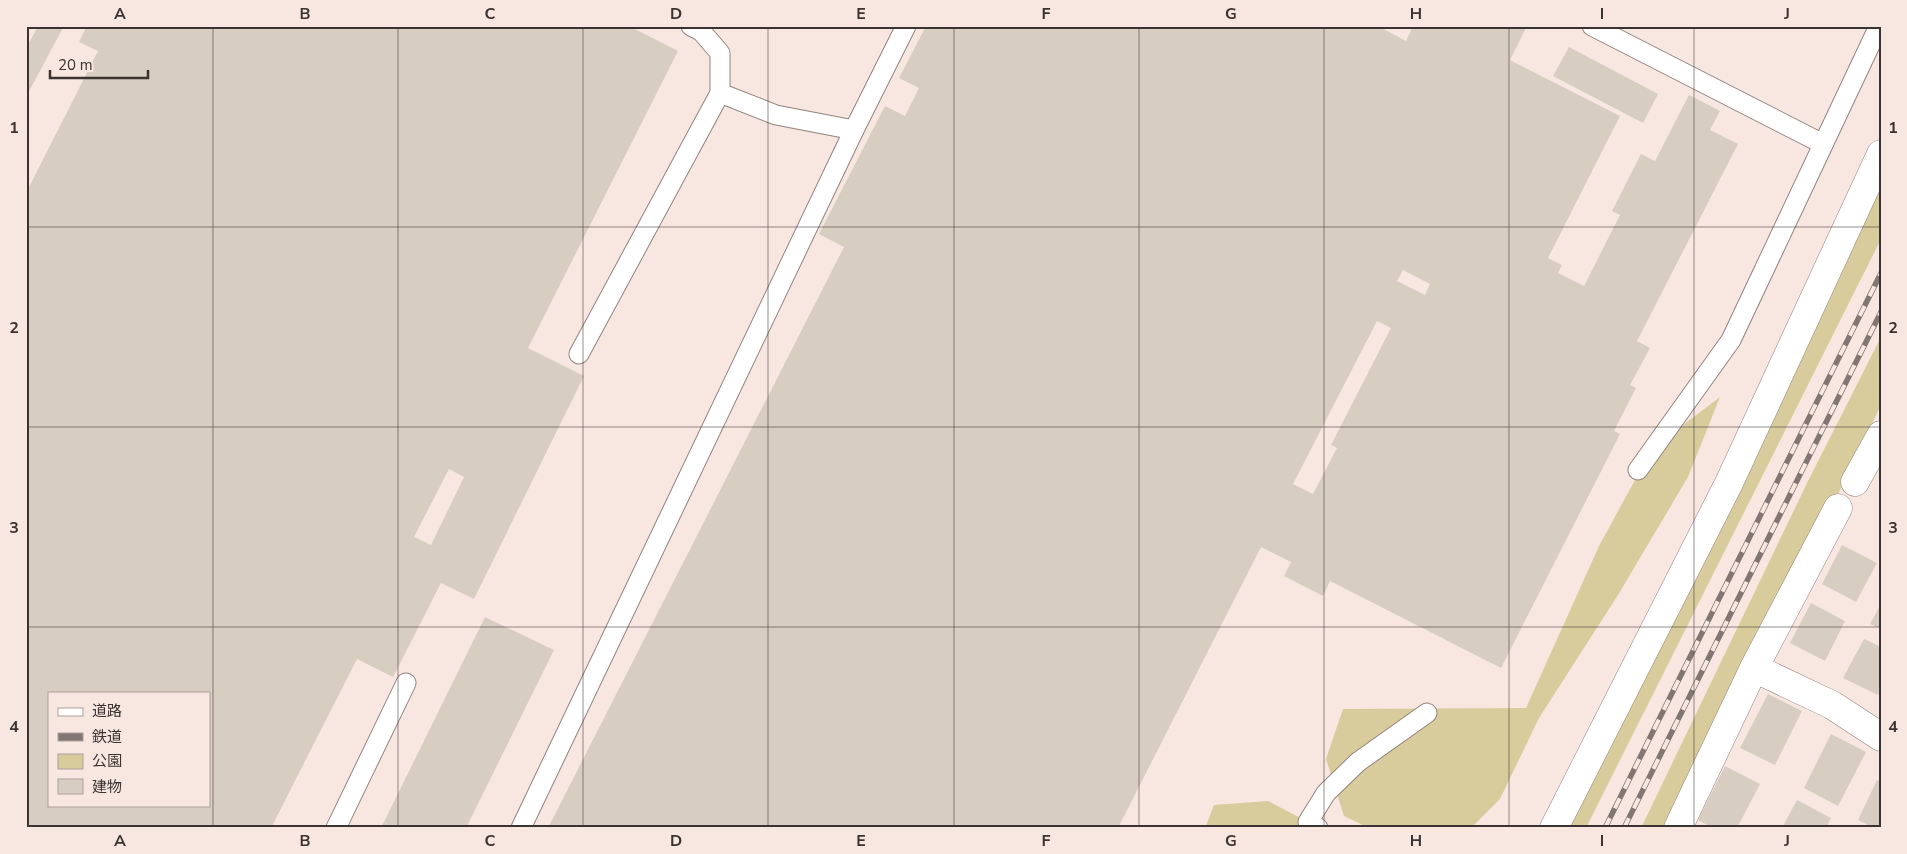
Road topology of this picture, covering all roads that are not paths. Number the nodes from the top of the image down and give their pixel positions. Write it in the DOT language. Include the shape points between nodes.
graph roads {
  1 [pos="691,26"];
  2 [pos="906,26"];
  3 [pos="1592,26"];
  4 [pos="1879,26"];
  5 [pos="720,93"];
  6 [pos="854,130"];
  7 [pos="1824,144"];
  8 [pos="1881,154"];
  9 [pos="579,354"];
  10 [pos="1881,435"];
  11 [pos="1638,470"];
  12 [pos="1855,482"];
  13 [pos="1838,508"];
  14 [pos="1754,668"];
  15 [pos="406,683"];
  16 [pos="1428,712"];
  17 [pos="1881,737"];
  18 [pos="336,828"];
  19 [pos="521,828"];
  20 [pos="1318,828"];
  21 [pos="1554,828"];
  22 [pos="1678,828"];
  1 -- 5 [label="lane" via="701,31 720,53"];
  2 -- 6 [label="lane"];
  3 -- 7 [label="lane"];
  4 -- 7 [label="lane"];
  5 -- 6 [label="lane" via="776,115"];
  5 -- 9 [label="lane"];
  6 -- 19 [label="lane"];
  7 -- 11 [label="lane" via="1731,340"];
  8 -- 21 [label="street" via="1729,483"];
  10 -- 12 [label="street"];
  13 -- 14 [label="street"];
  14 -- 17 [label="street" via="1832,705"];
  14 -- 22 [label="street"];
  15 -- 18 [label="lane"];
  16 -- 20 [label="lane" via="1358,762 1326,793 1308,822"];
}
